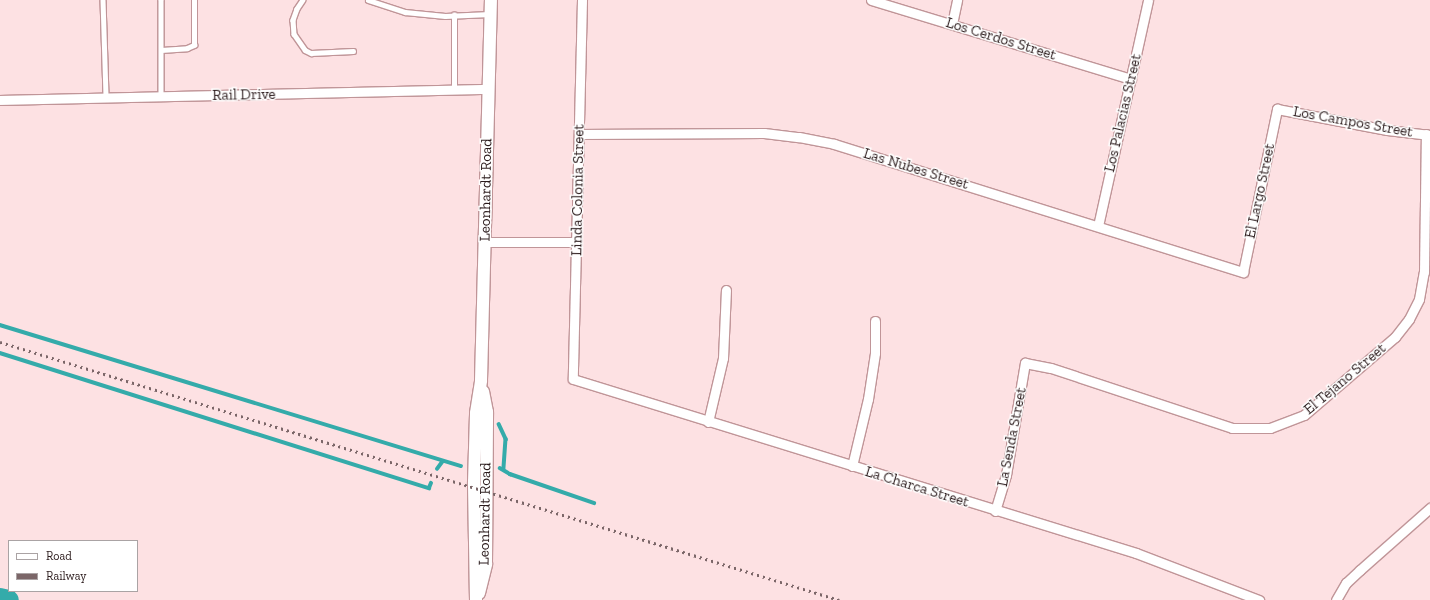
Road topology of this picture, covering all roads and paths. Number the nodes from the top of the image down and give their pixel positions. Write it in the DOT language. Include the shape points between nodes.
graph roads {
  1 [pos="102,0"];
  2 [pos="161,0"];
  3 [pos="194,0"];
  4 [pos="303,0"];
  5 [pos="368,0"];
  6 [pos="491,0"];
  7 [pos="582,0"];
  8 [pos="871,0"];
  9 [pos="958,0"];
  10 [pos="1148,0"];
  11 [pos="490,14"];
  12 [pos="454,15"];
  13 [pos="952,24"];
  14 [pos="161,50"];
  15 [pos="354,51"];
  16 [pos="1131,79"];
  17 [pos="488,89"];
  18 [pos="454,90"];
  19 [pos="161,97"];
  20 [pos="106,98"];
  21 [pos="0,100"];
  22 [pos="1277,109"];
  23 [pos="579,134"];
  24 [pos="1428,135"];
  25 [pos="1098,226"];
  26 [pos="486,242"];
  27 [pos="577,242"];
  28 [pos="1243,272"];
  29 [pos="726,290"];
  30 [pos="875,321"];
  31 [pos="1025,363"];
  32 [pos="573,379"];
  33 [pos="708,422"];
  34 [pos="852,466"];
  35 [pos="1430,508"];
  36 [pos="995,511"];
  37 [pos="477,600"];
  38 [pos="1259,600"];
  39 [pos="1336,600"];
  1 -- 20 [label="lane"];
  2 -- 14 [label="lane"];
  3 -- 14 [label="lane" via="194,45"];
  4 -- 15 [label="lane" via="296,9 293,20 294,34 300,46 311,52"];
  5 -- 12 [label="lane" via="405,12"];
  6 -- 11 [label="street, Leonhardt Road"];
  7 -- 23 [label="street, Linda Colonia Street"];
  8 -- 13 [label="street, Los Cerdos Street"];
  9 -- 13 [label="street"];
  10 -- 16 [label="street, Los Palacias Street"];
  11 -- 12 [label="lane"];
  11 -- 17 [label="street, Leonhardt Road"];
  12 -- 18 [label="lane"];
  13 -- 16 [label="street, Los Cerdos Street"];
  14 -- 19 [label="lane"];
  16 -- 25 [label="street, Los Palacias Street"];
  17 -- 18 [label="street, Rail Drive"];
  17 -- 26 [label="street, Leonhardt Road"];
  18 -- 19 [label="street, Rail Drive"];
  19 -- 20 [label="street, Rail Drive"];
  20 -- 21 [label="street, Rail Drive"];
  22 -- 24 [label="street, Los Campos Street"];
  22 -- 28 [label="street, El Largo Street"];
  23 -- 25 [label="street, Las Nubes Street" via="764,133 799,136 834,144"];
  23 -- 27 [label="street, Linda Colonia Street"];
  24 -- 31 [label="street, El Tejano Street" via="1425,259 1419,298 1395,337 1304,415 1270,428 1232,428 1051,368"];
  25 -- 28 [label="street, Las Nubes Street"];
  26 -- 27 [label="street"];
  26 -- 37 [label="street, Leonhardt Road" via="474,482"];
  27 -- 32 [label="street, Linda Colonia Street"];
  29 -- 33 [label="street" via="723,358"];
  30 -- 34 [label="street" via="875,353 868,399"];
  31 -- 36 [label="street, La Senda Street" via="1006,475"];
  32 -- 33 [label="street, La Charca Street"];
  33 -- 34 [label="street, La Charca Street"];
  34 -- 36 [label="street, La Charca Street"];
  35 -- 39 [label="street" via="1346,583"];
  36 -- 38 [label="street, La Charca Street" via="1136,553"];
}
